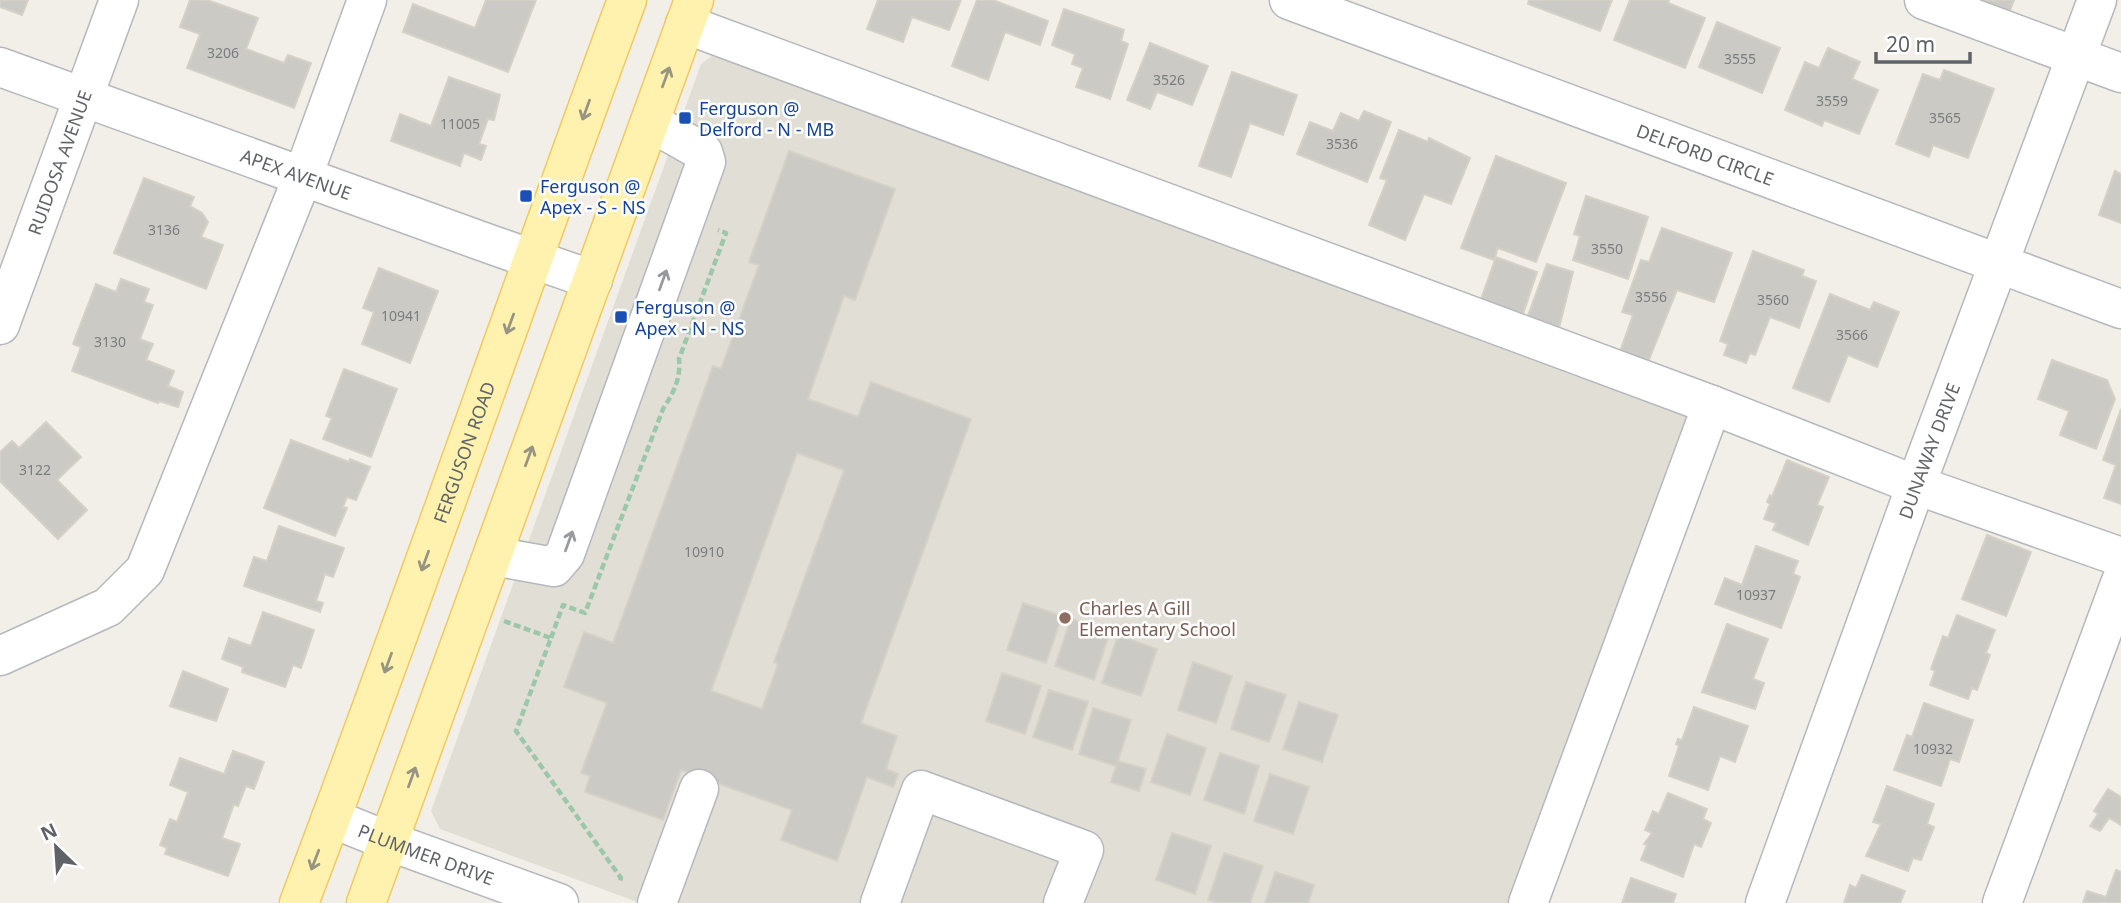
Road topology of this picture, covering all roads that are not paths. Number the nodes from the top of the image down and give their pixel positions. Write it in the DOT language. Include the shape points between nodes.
graph roads {
  1 [pos="119,0"];
  2 [pos="366,0"];
  3 [pos="626,0"];
  4 [pos="1289,0"];
  5 [pos="1924,0"];
  6 [pos="2097,0"];
  7 [pos="690,12"];
  8 [pos="2076,57"];
  9 [pos="0,67"];
  10 [pos="2121,74"];
  11 [pos="84,97"];
  12 [pos="650,122"];
  13 [pos="303,176"];
  14 [pos="533,260"];
  15 [pos="1999,264"];
  16 [pos="593,280"];
  17 [pos="2121,309"];
  18 [pos="0,326"];
  19 [pos="1712,405"];
  20 [pos="1916,485"];
  21 [pos="493,556"];
  22 [pos="2121,557"];
  23 [pos="2121,581"];
  24 [pos="0,656"];
  25 [pos="699,789"];
  26 [pos="331,818"];
  27 [pos="388,841"];
  28 [pos="299,903"];
  29 [pos="366,903"];
  30 [pos="559,903"];
  31 [pos="657,903"];
  32 [pos="880,903"];
  33 [pos="1063,903"];
  34 [pos="1528,903"];
  35 [pos="1765,903"];
  36 [pos="2001,903"];
  1 -- 11 [label="street, RUIDOSA AVENUE"];
  2 -- 13 [label="street"];
  3 -- 14 [label="main road, FERGUSON ROAD, one-way"];
  4 -- 15 [label="street, DELFORD CIRCLE"];
  5 -- 8 [label="street"];
  6 -- 8 [label="street, DUNAWAY DRIVE"];
  12 -- 7 [label="main road, one-way"];
  7 -- 19 [label="street"];
  8 -- 10 [label="street"];
  8 -- 15 [label="street, DUNAWAY DRIVE"];
  9 -- 11 [label="street, APEX AVENUE"];
  11 -- 13 [label="street, APEX AVENUE"];
  11 -- 18 [label="street, RUIDOSA AVENUE"];
  12 -- 16 [label="main road"];
  21 -- 12 [label="street, one-way" via="554,567 565,554 706,162 703,152"];
  13 -- 14 [label="street, APEX AVENUE"];
  13 -- 24 [label="street" via="145,570 108,607"];
  14 -- 16 [label="street, APEX AVENUE"];
  14 -- 26 [label="main road, FERGUSON ROAD, one-way"];
  15 -- 17 [label="street, DELFORD CIRCLE"];
  15 -- 20 [label="street, DUNAWAY DRIVE"];
  21 -- 16 [label="main road, one-way"];
  19 -- 20 [label="street"];
  19 -- 34 [label="street"];
  20 -- 22 [label="street"];
  20 -- 35 [label="street, DUNAWAY DRIVE"];
  27 -- 21 [label="main road, one-way"];
  23 -- 36 [label="street"];
  25 -- 31 [label="street"];
  26 -- 27 [label="street, PLUMMER DRIVE"];
  26 -- 28 [label="main road, FERGUSON ROAD, one-way"];
  27 -- 29 [label="main road"];
  27 -- 30 [label="street, PLUMMER DRIVE"];
  32 -- 33 [label="street" via="920,790 1084,850"];
}
